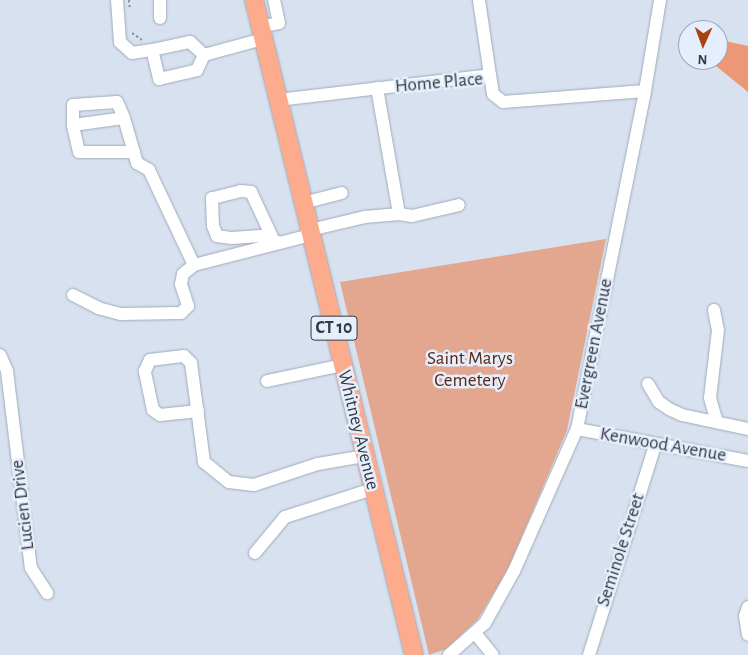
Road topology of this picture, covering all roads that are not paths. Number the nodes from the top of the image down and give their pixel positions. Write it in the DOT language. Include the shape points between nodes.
graph roads {
  1 [pos="117,0"];
  2 [pos="160,0"];
  3 [pos="254,0"];
  4 [pos="274,0"];
  5 [pos="479,0"];
  6 [pos="660,0"];
  7 [pos="160,18"];
  8 [pos="262,33"];
  9 [pos="149,51"];
  10 [pos="204,55"];
  11 [pos="490,75"];
  12 [pos="377,88"];
  13 [pos="645,91"];
  14 [pos="278,100"];
  15 [pos="124,118"];
  16 [pos="73,125"];
  17 [pos="134,152"];
  18 [pos="342,193"];
  19 [pos="303,204"];
  20 [pos="460,204"];
  21 [pos="399,214"];
  22 [pos="310,233"];
  23 [pos="276,241"];
  24 [pos="194,265"];
  25 [pos="73,295"];
  26 [pos="714,310"];
  27 [pos="0,355"];
  28 [pos="343,365"];
  29 [pos="267,381"];
  30 [pos="648,384"];
  31 [pos="198,411"];
  32 [pos="717,422"];
  33 [pos="577,429"];
  34 [pos="748,429"];
  35 [pos="655,446"];
  36 [pos="365,456"];
  37 [pos="748,461"];
  38 [pos="373,489"];
  39 [pos="255,553"];
  40 [pos="47,593"];
  41 [pos="748,607"];
  42 [pos="475,632"];
  43 [pos="748,635"];
  44 [pos="414,655"];
  45 [pos="449,655"];
  46 [pos="493,655"];
  47 [pos="589,655"];
  1 -- 9 [label="street" via="120,42 132,52"];
  2 -- 7 [label="street"];
  3 -- 8 [label="highway, Whitney Avenue / CT 10"];
  4 -- 8 [label="street" via="279,23"];
  5 -- 11 [label="street"];
  6 -- 13 [label="street, Evergreen Avenue"];
  8 -- 10 [label="street"];
  8 -- 14 [label="highway, Whitney Avenue / CT 10"];
  9 -- 10 [label="street" via="190,42"];
  9 -- 10 [label="street" via="160,79 197,70"];
  11 -- 12 [label="street, Home Place"];
  11 -- 13 [label="street, Home Place" via="493,94 503,102"];
  12 -- 14 [label="street, Home Place"];
  12 -- 21 [label="street"];
  13 -- 33 [label="street, Evergreen Avenue"];
  14 -- 19 [label="highway, Whitney Avenue / CT 10"];
  15 -- 16 [label="street"];
  15 -- 16 [label="street" via="117,102 73,105"];
  15 -- 17 [label="street"];
  16 -- 17 [label="street" via="79,152"];
  17 -- 24 [label="street" via="138,163 149,170"];
  18 -- 19 [label="street"];
  19 -- 22 [label="highway, Whitney Avenue / CT 10"];
  20 -- 21 [label="street" via="412,216"];
  21 -- 22 [label="street" via="365,217"];
  22 -- 23 [label="street"];
  22 -- 28 [label="highway, Whitney Avenue / CT 10"];
  23 -- 23 [label="street" via="252,192 241,190 212,198 213,226 217,236"];
  23 -- 24 [label="street"];
  24 -- 25 [label="street" via="183,274 181,284 188,306 180,313 121,314 98,308"];
  26 -- 32 [label="street" via="718,330 710,398"];
  27 -- 40 [label="street, Lucien Drive" via="7,371 31,568"];
  28 -- 29 [label="street"];
  28 -- 36 [label="highway, Whitney Avenue / CT 10"];
  30 -- 32 [label="street" via="659,402 669,409"];
  31 -- 31 [label="street" via="191,363 184,356 150,360 145,371 154,410 160,415"];
  31 -- 36 [label="street" via="204,462 229,482 254,485 318,464"];
  32 -- 34 [label="street"];
  33 -- 35 [label="street, Kenwood Avenue"];
  33 -- 42 [label="street, Evergreen Avenue" via="514,572 485,624"];
  35 -- 37 [label="street, Kenwood Avenue"];
  35 -- 47 [label="street, Seminole Street"];
  36 -- 38 [label="highway, Whitney Avenue / CT 10"];
  38 -- 39 [label="street" via="285,517"];
  38 -- 44 [label="highway, Whitney Avenue / CT 10"];
  41 -- 43 [label="street" via="745,616"];
  42 -- 45 [label="street, Evergreen Avenue"];
  42 -- 46 [label="street"];
}
